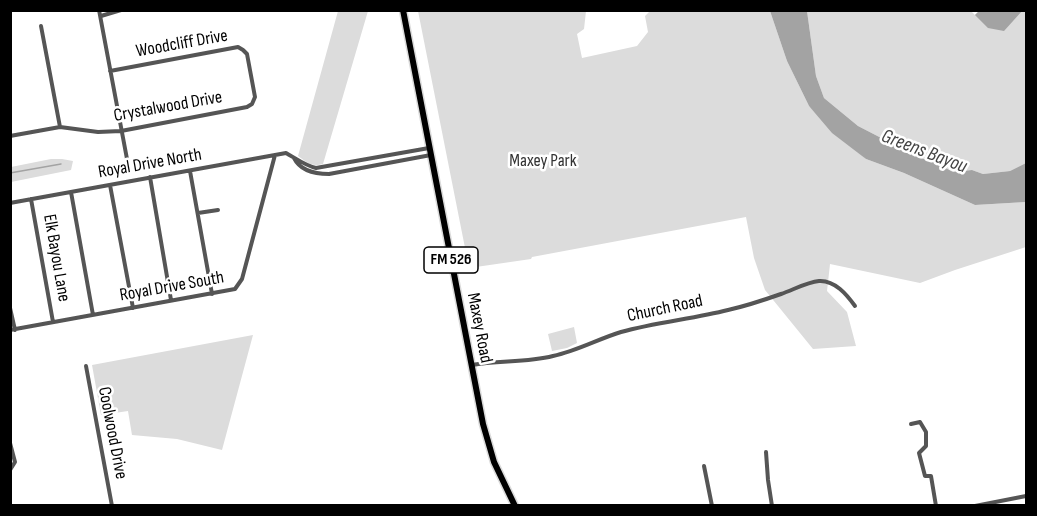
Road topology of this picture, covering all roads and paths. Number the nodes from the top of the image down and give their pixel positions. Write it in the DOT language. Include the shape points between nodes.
graph roads {
  1 [pos="99,10"];
  2 [pos="121,10"];
  3 [pos="403,10"];
  4 [pos="100,16"];
  5 [pos="41,26"];
  6 [pos="249,63"];
  7 [pos="110,71"];
  8 [pos="60,127"];
  9 [pos="121,131"];
  10 [pos="10,136"];
  11 [pos="429,148"];
  12 [pos="275,155"];
  13 [pos="431,155"];
  14 [pos="294,158"];
  15 [pos="376,158"];
  16 [pos="127,159"];
  17 [pos="377,165"];
  18 [pos="190,171"];
  19 [pos="150,177"];
  20 [pos="110,185"];
  21 [pos="71,192"];
  22 [pos="31,199"];
  23 [pos="10,203"];
  24 [pos="218,210"];
  25 [pos="198,213"];
  26 [pos="212,294"];
  27 [pos="171,300"];
  28 [pos="855,306"];
  29 [pos="10,308"];
  30 [pos="133,308"];
  31 [pos="93,315"];
  32 [pos="54,322"];
  33 [pos="13,330"];
  34 [pos="86,366"];
  35 [pos="471,366"];
  36 [pos="911,424"];
  37 [pos="10,442"];
  38 [pos="766,452"];
  39 [pos="704,466"];
  40 [pos="10,470"];
  41 [pos="1026,496"];
  42 [pos="514,505"];
  43 [pos="112,506"];
  44 [pos="712,506"];
  45 [pos="772,506"];
  46 [pos="936,506"];
  47 [pos="975,506"];
  1 -- 4 [label="street"];
  2 -- 4 [label="street"];
  3 -- 11 [label="main road, Maxey Road / FM 526"];
  4 -- 7 [label="street"];
  5 -- 8 [label="street"];
  6 -- 7 [label="street, Woodcliff Drive" via="247,54 238,47"];
  6 -- 9 [label="street, Crystalwood Drive" via="255,97 247,107"];
  7 -- 9 [label="street"];
  8 -- 9 [label="street, Crystalwood Drive"];
  8 -- 10 [label="street, Crystalwood Drive"];
  9 -- 16 [label="street"];
  11 -- 13 [label="main road, Maxey Road / FM 526"];
  11 -- 15 [label="street, Royal Drive North"];
  12 -- 14 [label="street, Royal Drive North" via="286,153"];
  12 -- 18 [label="street, Royal Drive North"];
  12 -- 26 [label="street, Royal Drive South" via="242,279 235,289"];
  13 -- 17 [label="street, Royal Drive North"];
  13 -- 35 [label="main road, Maxey Road / FM 526"];
  14 -- 15 [label="street, Royal Drive North" via="316,168"];
  14 -- 17 [label="street, Royal Drive North" via="306,170 321,174"];
  15 -- 17 [label="street"];
  18 -- 19 [label="street, Royal Drive North"];
  18 -- 25 [label="street"];
  19 -- 20 [label="street, Royal Drive North"];
  19 -- 27 [label="street"];
  20 -- 21 [label="street, Royal Drive North"];
  20 -- 30 [label="street"];
  21 -- 22 [label="street, Royal Drive North"];
  21 -- 31 [label="street"];
  22 -- 23 [label="street, Royal Drive North"];
  22 -- 32 [label="street, Elk Bayou Lane"];
  24 -- 25 [label="street"];
  25 -- 26 [label="street"];
  26 -- 27 [label="street, Royal Drive South"];
  27 -- 30 [label="street, Royal Drive South"];
  28 -- 35 [label="street, Church Road" via="846,293 822,281 728,310 619,333 554,356"];
  29 -- 33 [label="street"];
  30 -- 31 [label="street, Royal Drive South"];
  31 -- 32 [label="street, Royal Drive South"];
  32 -- 33 [label="street, Royal Drive South"];
  34 -- 43 [label="street, Coolwood Drive"];
  35 -- 42 [label="main road, Maxey Road / FM 526" via="486,437"];
  36 -- 46 [label="street" via="920,422 926,432 926,446 918,453 925,476 931,476"];
  37 -- 40 [label="street" via="15,462"];
  38 -- 45 [label="street"];
  39 -- 44 [label="street"];
  41 -- 47 [label="street"];
}
